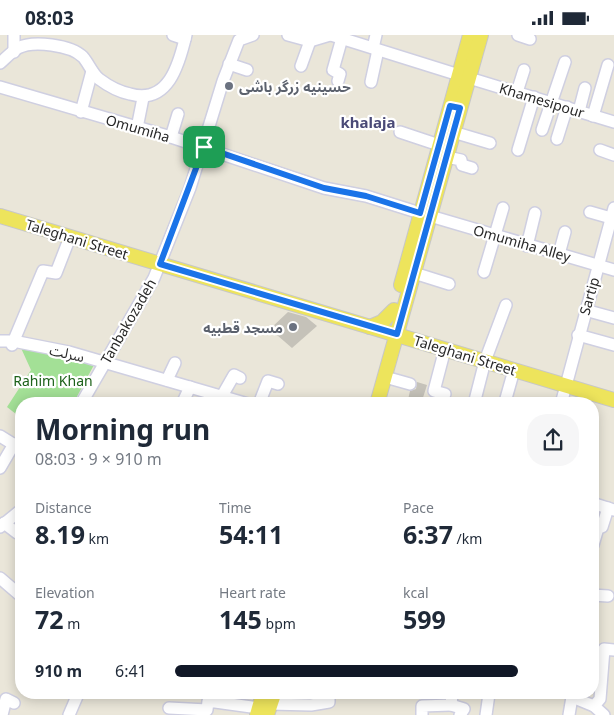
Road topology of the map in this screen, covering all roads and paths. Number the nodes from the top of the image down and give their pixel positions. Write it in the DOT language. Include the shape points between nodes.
graph roads {
  1 [pos="14,35"];
  2 [pos="173,35"];
  3 [pos="253,35"];
  4 [pos="288,35"];
  5 [pos="321,35"];
  6 [pos="376,35"];
  7 [pos="470,35"];
  8 [pos="481,35"];
  9 [pos="518,35"];
  10 [pos="334,36"];
  11 [pos="186,37"];
  12 [pos="530,39"];
  13 [pos="310,41"];
  14 [pos="376,49"];
  15 [pos="14,52"];
  16 [pos="565,62"];
  17 [pos="0,63"];
  18 [pos="229,64"];
  19 [pos="608,65"];
  20 [pos="301,66"];
  21 [pos="524,69"];
  22 [pos="247,70"];
  23 [pos="92,71"];
  24 [pos="464,77"];
  25 [pos="338,81"];
  26 [pos="371,82"];
  27 [pos="0,87"];
  28 [pos="585,88"];
  29 [pos="517,92"];
  30 [pos="534,97"];
  31 [pos="143,98"];
  32 [pos="552,102"];
  33 [pos="455,107"];
  34 [pos="567,107"];
  35 [pos="579,111"];
  36 [pos="81,112"];
  37 [pos="178,114"];
  38 [pos="593,116"];
  39 [pos="614,122"];
  40 [pos="137,128"];
  41 [pos="542,130"];
  42 [pos="400,132"];
  43 [pos="454,132"];
  44 [pos="170,137"];
  45 [pos="558,139"];
  46 [pos="490,143"];
  47 [pos="204,147"];
  48 [pos="518,150"];
  49 [pos="600,150"];
  50 [pos="443,151"];
  51 [pos="614,155"];
  52 [pos="472,168"];
  53 [pos="503,208"];
  54 [pos="590,212"];
  55 [pos="535,213"];
  56 [pos="613,213"];
  57 [pos="425,215"];
  58 [pos="0,216"];
  59 [pos="565,232"];
  60 [pos="496,236"];
  61 [pos="70,237"];
  62 [pos="527,246"];
  63 [pos="559,254"];
  64 [pos="160,264"];
  65 [pos="598,265"];
  66 [pos="614,270"];
  67 [pos="484,272"];
  68 [pos="414,273"];
  69 [pos="449,283"];
  70 [pos="506,305"];
  71 [pos="400,306"];
  72 [pos="585,310"];
  73 [pos="614,319"];
  74 [pos="370,327"];
  75 [pos="393,333"];
  76 [pos="578,335"];
  77 [pos="418,341"];
  78 [pos="6,343"];
  79 [pos="614,345"];
  80 [pos="445,349"];
  81 [pos="485,361"];
  82 [pos="105,362"];
  83 [pos="175,363"];
  84 [pos="514,370"];
  85 [pos="385,377"];
  86 [pos="240,378"];
  87 [pos="167,380"];
  88 [pos="410,384"];
  89 [pos="278,385"];
  90 [pos="565,385"];
  91 [pos="190,387"];
  92 [pos="442,396"];
  93 [pos="85,397"];
  94 [pos="185,397"];
  95 [pos="215,397"];
  96 [pos="218,397"];
  97 [pos="262,397"];
  98 [pos="379,397"];
  99 [pos="476,397"];
  100 [pos="506,397"];
  101 [pos="562,397"];
  102 [pos="614,400"];
  103 [pos="0,437"];
  104 [pos="15,445"];
  105 [pos="15,452"];
  106 [pos="2,471"];
  107 [pos="599,505"];
  108 [pos="611,509"];
  109 [pos="15,515"];
  110 [pos="2,525"];
  111 [pos="599,528"];
  112 [pos="15,532"];
  113 [pos="2,584"];
  114 [pos="15,592"];
  115 [pos="599,595"];
  116 [pos="608,596"];
  117 [pos="614,650"];
  118 [pos="76,699"];
  119 [pos="329,699"];
  120 [pos="488,699"];
  121 [pos="571,699"];
  122 [pos="579,699"];
  123 [pos="452,700"];
  124 [pos="14,703"];
  125 [pos="265,705"];
  126 [pos="594,706"];
  127 [pos="169,708"];
  128 [pos="2,715"];
  129 [pos="69,715"];
  130 [pos="422,715"];
  131 [pos="460,715"];
  132 [pos="486,715"];
  133 [pos="569,715"];
  134 [pos="604,715"];
  1 -- 15 [label="street"];
  2 -- 11 [label="street"];
  3 -- 18 [label="street, Tanbakozadeh" via="239,40"];
  4 -- 13 [label="street"];
  5 -- 13 [label="street"];
  6 -- 14 [label="street"];
  7 -- 24 [label="main road"];
  8 -- 24 [label="main road"];
  9 -- 12 [label="street"];
  10 -- 13 [label="street"];
  10 -- 14 [label="street, Khamesipour"];
  10 -- 25 [label="street" via="333,70 340,74"];
  11 -- 31 [label="street" via="174,72 158,94"];
  13 -- 20 [label="street"];
  14 -- 24 [label="street, Khamesipour"];
  14 -- 26 [label="street"];
  15 -- 17 [label="street"];
  15 -- 23 [label="street" via="36,43 64,49 82,56"];
  16 -- 32 [label="street"];
  18 -- 22 [label="street"];
  18 -- 47 [label="street, Tanbakozadeh"];
  19 -- 38 [label="street"];
  21 -- 29 [label="street"];
  23 -- 31 [label="street" via="122,93"];
  23 -- 36 [label="street"];
  24 -- 29 [label="street, Khamesipour"];
  24 -- 33 [label="main road"];
  27 -- 36 [label="street, Omumiha"];
  28 -- 35 [label="street"];
  29 -- 30 [label="street, Khamesipour"];
  30 -- 32 [label="street, Khamesipour"];
  30 -- 48 [label="street"];
  31 -- 40 [label="street"];
  32 -- 34 [label="street, Khamesipour"];
  32 -- 41 [label="street"];
  33 -- 43 [label="main road"];
  33 -- 50 [label="main road"];
  34 -- 35 [label="street, Khamesipour"];
  34 -- 45 [label="street"];
  35 -- 38 [label="street, Khamesipour"];
  36 -- 40 [label="street, Omumiha"];
  37 -- 44 [label="street"];
  38 -- 39 [label="street, Khamesipour"];
  40 -- 44 [label="street, Omumiha"];
  42 -- 50 [label="street"];
  43 -- 46 [label="street"];
  43 -- 50 [label="main road"];
  44 -- 47 [label="street, Omumiha"];
  47 -- 57 [label="street, Omumiha" via="324,188 366,196"];
  47 -- 64 [label="street, Tanbakozadeh"];
  49 -- 51 [label="street"];
  50 -- 52 [label="street"];
  50 -- 57 [label="main road"];
  53 -- 60 [label="street"];
  54 -- 56 [label="street"];
  55 -- 62 [label="street"];
  56 -- 65 [label="street, Sartip"];
  57 -- 60 [label="street, Omumiha Alley"];
  57 -- 68 [label="main road"];
  57 -- 71 [label="main road"];
  58 -- 61 [label="main road, Taleghani Street"];
  59 -- 63 [label="street"];
  60 -- 62 [label="street, Omumiha Alley"];
  60 -- 67 [label="street"];
  61 -- 64 [label="main road, Taleghani Street"];
  61 -- 78 [label="street" via="56,273 43,271"];
  62 -- 63 [label="street, Omumiha Alley"];
  63 -- 65 [label="street, Omumiha Alley"];
  64 -- 74 [label="main road, Taleghani Street"];
  64 -- 82 [label="street, Tanbakozadeh"];
  65 -- 66 [label="street, Omumiha Alley"];
  65 -- 72 [label="street, Sartip"];
  68 -- 69 [label="street"];
  68 -- 71 [label="main road"];
  70 -- 81 [label="street"];
  71 -- 74 [label="main road" via="382,322"];
  71 -- 75 [label="main road"];
  71 -- 77 [label="main road"];
  72 -- 73 [label="street"];
  72 -- 76 [label="street, Sartip"];
  74 -- 75 [label="main road, Taleghani Street"];
  75 -- 77 [label="main road, Taleghani Street"];
  75 -- 85 [label="main road"];
  76 -- 79 [label="street"];
  76 -- 90 [label="street, Sartip"];
  77 -- 80 [label="main road, Taleghani Street"];
  78 -- 82 [label="street, سرلت" via="30,345"];
  80 -- 81 [label="main road, Taleghani Street"];
  80 -- 92 [label="street" via="434,391"];
  81 -- 84 [label="main road, Taleghani Street"];
  81 -- 99 [label="street"];
  82 -- 87 [label="street, سرلت"];
  82 -- 93 [label="street, Tanbakozadeh"];
  83 -- 87 [label="street"];
  84 -- 90 [label="main road, Taleghani Street"];
  84 -- 100 [label="street"];
  85 -- 88 [label="street"];
  85 -- 98 [label="main road"];
  86 -- 96 [label="street" via="234,375"];
  87 -- 91 [label="street, سرلت"];
  89 -- 97 [label="street" via="268,381"];
  90 -- 101 [label="street, Sartip"];
  90 -- 102 [label="main road, Taleghani Street"];
  91 -- 94 [label="street"];
  91 -- 95 [label="street, سرلت"];
  103 -- 104 [label="street"];
  105 -- 106 [label="street"];
  107 -- 108 [label="street"];
  108 -- 111 [label="street"];
  109 -- 110 [label="street"];
  110 -- 112 [label="street"];
  113 -- 114 [label="street"];
  115 -- 116 [label="street"];
  117 -- 126 [label="street" via="604,649 600,699"];
  118 -- 129 [label="street"];
  119 -- 125 [label="street" via="329,702 320,704"];
  120 -- 132 [label="street"];
  121 -- 133 [label="street"];
  122 -- 126 [label="street"];
  123 -- 130 [label="street" via="422,706"];
  123 -- 131 [label="street" via="464,709"];
  124 -- 128 [label="street" via="6,699"];
  125 -- 127 [label="street" via="208,701 207,710"];
  126 -- 134 [label="street"];
}
